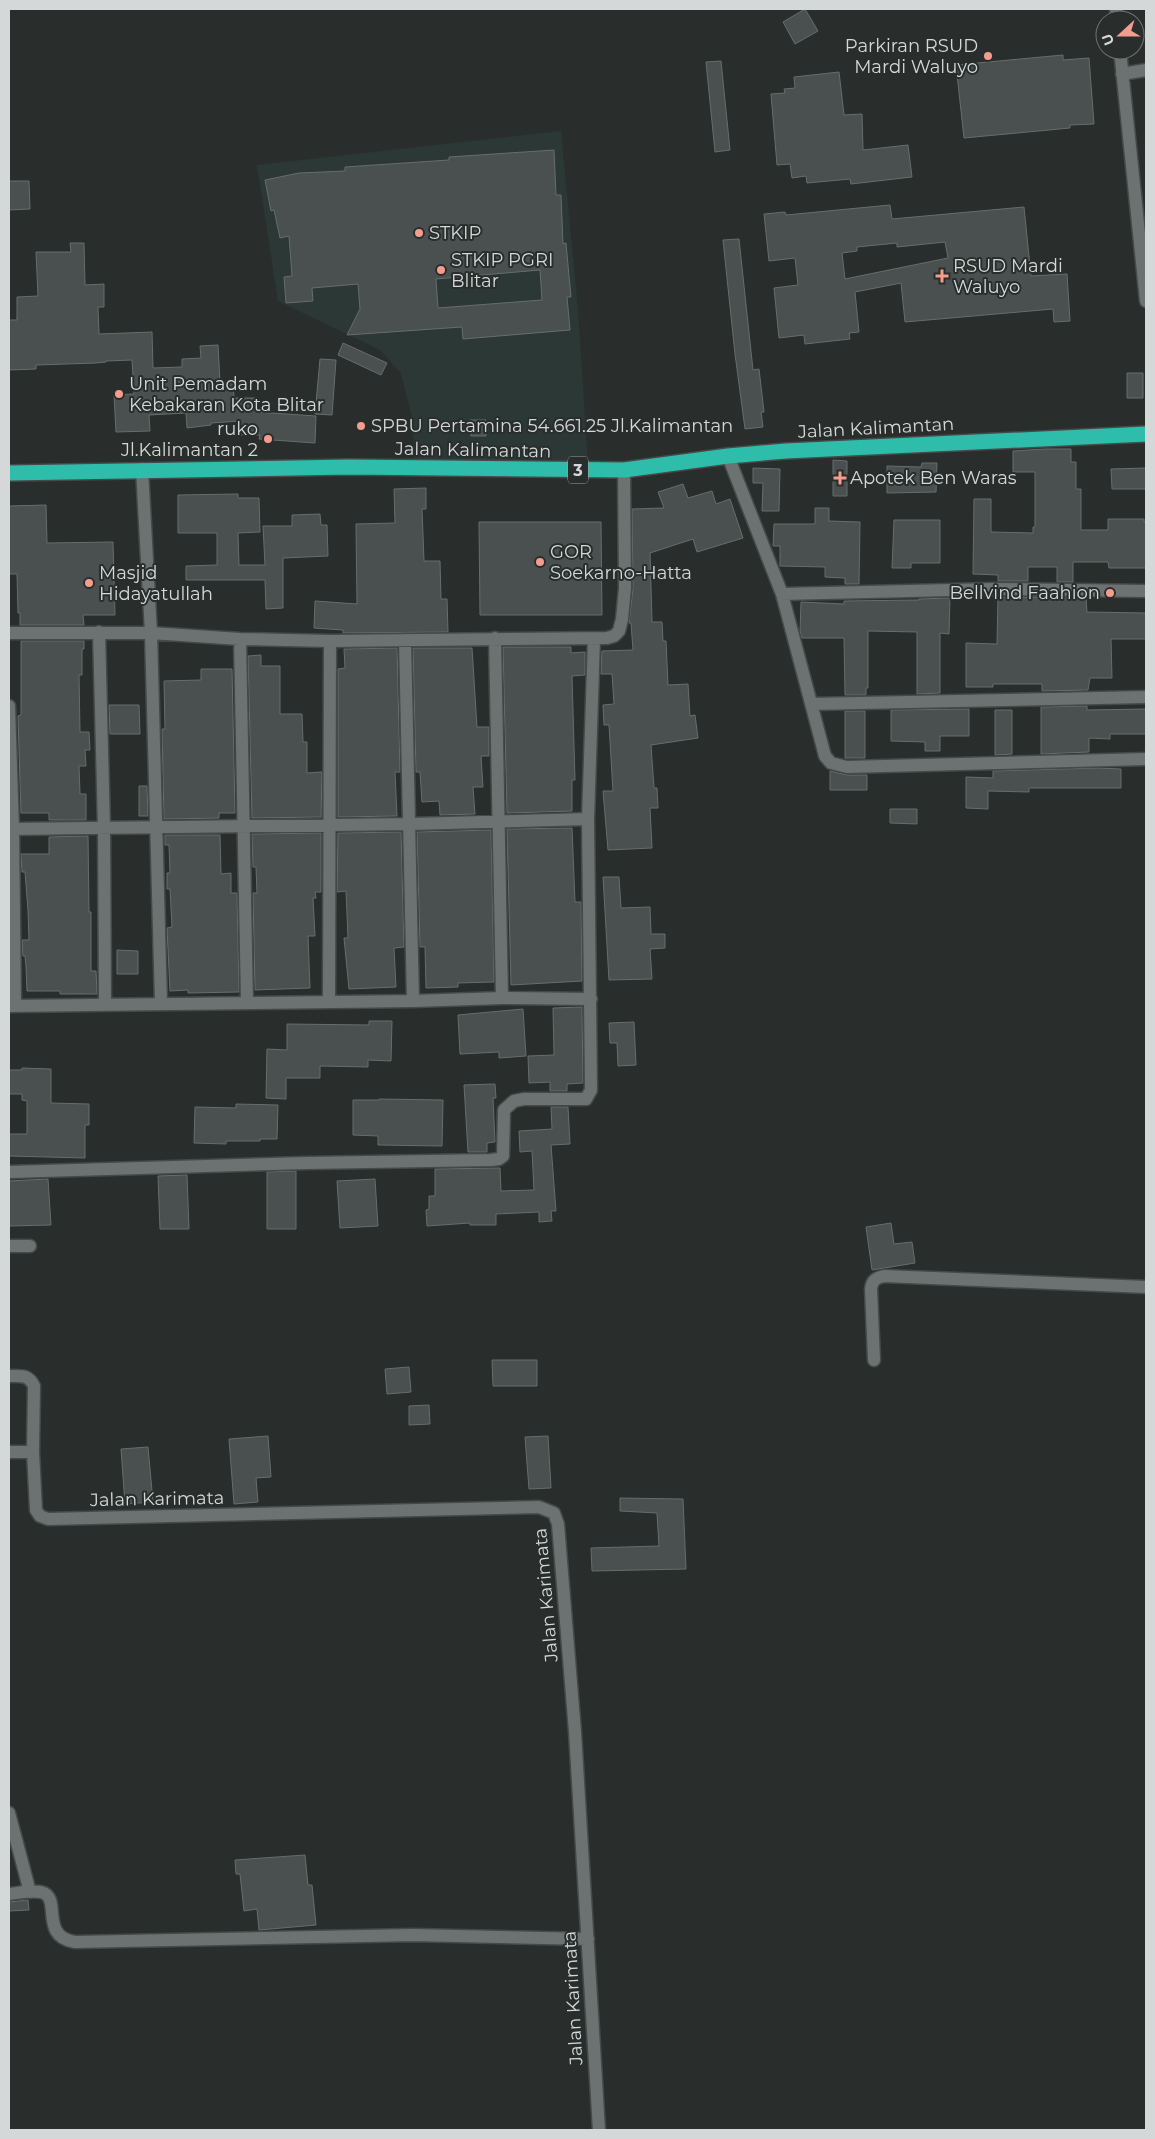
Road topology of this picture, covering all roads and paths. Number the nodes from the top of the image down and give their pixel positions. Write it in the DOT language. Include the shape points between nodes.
graph roads {
  1 [pos="1121,60"];
  2 [pos="1146,70"];
  3 [pos="1122,74"];
  4 [pos="1146,300"];
  5 [pos="1146,434"];
  6 [pos="728,456"];
  7 [pos="142,469"];
  8 [pos="624,470"];
  9 [pos="9,473"];
  10 [pos="1146,591"];
  11 [pos="782,594"];
  12 [pos="99,632"];
  13 [pos="9,633"];
  14 [pos="151,633"];
  15 [pos="495,638"];
  16 [pos="240,639"];
  17 [pos="594,639"];
  18 [pos="406,640"];
  19 [pos="330,641"];
  20 [pos="1146,697"];
  21 [pos="812,704"];
  22 [pos="9,706"];
  23 [pos="1146,759"];
  24 [pos="588,819"];
  25 [pos="500,822"];
  26 [pos="329,824"];
  27 [pos="411,824"];
  28 [pos="243,826"];
  29 [pos="156,827"];
  30 [pos="104,828"];
  31 [pos="11,829"];
  32 [pos="502,998"];
  33 [pos="591,999"];
  34 [pos="413,1001"];
  35 [pos="247,1002"];
  36 [pos="329,1002"];
  37 [pos="161,1003"];
  38 [pos="105,1004"];
  39 [pos="12,1006"];
  40 [pos="9,1172"];
  41 [pos="9,1246"];
  42 [pos="30,1246"];
  43 [pos="1146,1287"];
  44 [pos="874,1360"];
  45 [pos="9,1376"];
  46 [pos="9,1452"];
  47 [pos="33,1452"];
  48 [pos="9,1813"];
  49 [pos="30,1892"];
  50 [pos="9,1894"];
  51 [pos="588,1939"];
  52 [pos="599,2130"];
  1 -- 3 [label="street"];
  2 -- 3 [label="street"];
  3 -- 4 [label="street"];
  5 -- 6 [label="highway, Jalan Kalimantan / 3"];
  6 -- 8 [label="highway, Jalan Kalimantan / 3"];
  6 -- 11 [label="street"];
  7 -- 8 [label="highway, Jalan Kalimantan / 3"];
  7 -- 9 [label="highway, Jalan Kalimantan / 3"];
  7 -- 14 [label="street"];
  8 -- 17 [label="street" via="625,588 622,619 614,636"];
  10 -- 11 [label="street" via="993,589"];
  11 -- 21 [label="street"];
  12 -- 13 [label="street"];
  12 -- 14 [label="street"];
  12 -- 30 [label="street"];
  14 -- 16 [label="street"];
  14 -- 29 [label="street"];
  15 -- 17 [label="street"];
  15 -- 18 [label="street"];
  15 -- 25 [label="street"];
  16 -- 19 [label="street"];
  16 -- 28 [label="street"];
  17 -- 24 [label="street"];
  18 -- 19 [label="street"];
  18 -- 27 [label="street"];
  19 -- 26 [label="street"];
  20 -- 21 [label="street"];
  21 -- 23 [label="street" via="826,756 831,763 840,766"];
  22 -- 31 [label="street"];
  24 -- 25 [label="street"];
  24 -- 33 [label="street"];
  25 -- 27 [label="street"];
  25 -- 32 [label="street"];
  26 -- 27 [label="street"];
  26 -- 28 [label="street"];
  26 -- 36 [label="street"];
  27 -- 34 [label="street"];
  28 -- 29 [label="street"];
  28 -- 35 [label="street"];
  29 -- 30 [label="street"];
  29 -- 37 [label="street"];
  30 -- 31 [label="street"];
  30 -- 38 [label="street"];
  31 -- 39 [label="street"];
  32 -- 33 [label="street"];
  32 -- 34 [label="street"];
  33 -- 40 [label="street" via="589,1095 581,1100 524,1099 509,1106 504,1110 503,1156 499,1159"];
  34 -- 36 [label="street"];
  35 -- 36 [label="street"];
  35 -- 37 [label="street"];
  37 -- 38 [label="street"];
  38 -- 39 [label="street"];
  41 -- 42 [label="street"];
  43 -- 44 [label="street" via="876,1278 871,1289"];
  45 -- 47 [label="street" via="26,1376 34,1386"];
  46 -- 47 [label="street"];
  47 -- 51 [label="street, Jalan Karimata" via="36,1510 48,1519 539,1507 554,1513 558,1524 572,1692"];
  48 -- 49 [label="street"];
  49 -- 50 [label="street"];
  49 -- 51 [label="street" via="46,1895 56,1932 65,1940 75,1942 413,1935"];
  51 -- 52 [label="street, Jalan Karimata"];
}
